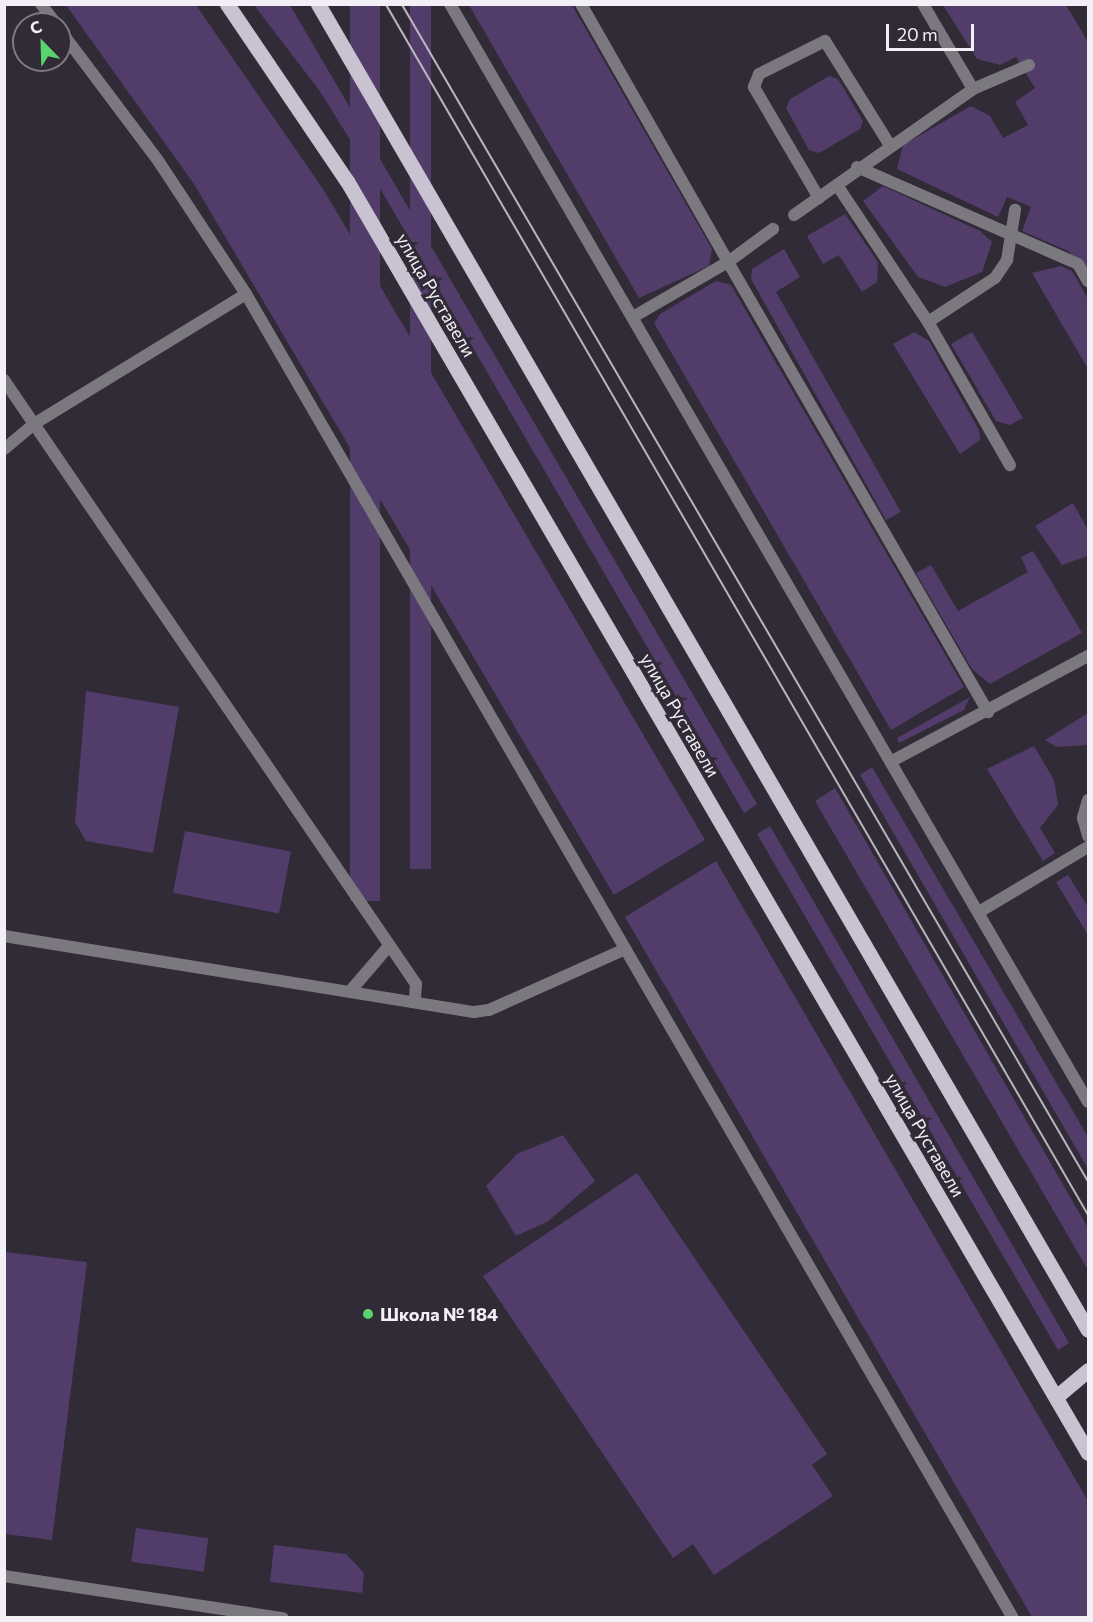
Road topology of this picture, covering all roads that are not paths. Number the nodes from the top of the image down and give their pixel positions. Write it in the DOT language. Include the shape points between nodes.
graph roads {
  1 [pos="226,4"];
  2 [pos="318,4"];
  3 [pos="450,4"];
  4 [pos="581,4"];
  5 [pos="923,4"];
  6 [pos="72,46"];
  7 [pos="1029,66"];
  8 [pos="973,89"];
  9 [pos="889,144"];
  10 [pos="857,167"];
  11 [pos="837,185"];
  12 [pos="819,198"];
  13 [pos="1015,210"];
  14 [pos="794,215"];
  15 [pos="773,229"];
  16 [pos="1010,233"];
  17 [pos="728,262"];
  18 [pos="1089,281"];
  19 [pos="246,294"];
  20 [pos="633,318"];
  21 [pos="928,322"];
  22 [pos="4,380"];
  23 [pos="34,424"];
  24 [pos="4,449"];
  25 [pos="1010,465"];
  26 [pos="1089,656"];
  27 [pos="988,712"];
  28 [pos="892,761"];
  29 [pos="1089,800"];
  30 [pos="1089,836"];
  31 [pos="1089,847"];
  32 [pos="979,912"];
  33 [pos="4,936"];
  34 [pos="389,946"];
  35 [pos="622,950"];
  36 [pos="352,989"];
  37 [pos="415,1000"];
  38 [pos="1089,1102"];
  39 [pos="1089,1330"];
  40 [pos="1089,1370"];
  41 [pos="1056,1397"];
  42 [pos="1089,1453"];
  43 [pos="4,1576"];
  44 [pos="282,1617"];
  45 [pos="1013,1617"];
  1 -- 41 [label="main road, улица Руставели" via="347,181"];
  2 -- 39 [label="main road"];
  3 -- 20 [label="street"];
  4 -- 17 [label="street"];
  5 -- 8 [label="street"];
  6 -- 19 [label="street" via="159,162"];
  7 -- 8 [label="street"];
  8 -- 9 [label="street"];
  9 -- 10 [label="street"];
  9 -- 12 [label="street" via="825,41 759,74 754,87"];
  10 -- 11 [label="street"];
  10 -- 16 [label="street"];
  11 -- 12 [label="street"];
  11 -- 21 [label="street"];
  12 -- 14 [label="street"];
  13 -- 16 [label="street"];
  15 -- 17 [label="street"];
  16 -- 18 [label="street" via="1078,264"];
  16 -- 21 [label="street" via="1006,261 995,278"];
  17 -- 20 [label="street"];
  17 -- 27 [label="street"];
  19 -- 23 [label="street"];
  19 -- 35 [label="street"];
  20 -- 28 [label="street"];
  21 -- 25 [label="street"];
  22 -- 23 [label="street"];
  23 -- 24 [label="street"];
  23 -- 34 [label="street"];
  26 -- 27 [label="street"];
  27 -- 28 [label="street"];
  28 -- 32 [label="street"];
  29 -- 30 [label="street" via="1083,818"];
  31 -- 32 [label="street"];
  32 -- 38 [label="street"];
  33 -- 36 [label="street"];
  34 -- 36 [label="street"];
  34 -- 37 [label="street" via="416,984"];
  35 -- 37 [label="street" via="489,1010"];
  35 -- 45 [label="street"];
  36 -- 37 [label="street"];
  40 -- 41 [label="main road"];
  41 -- 42 [label="main road, улица Руставели"];
  43 -- 44 [label="street"];
}
